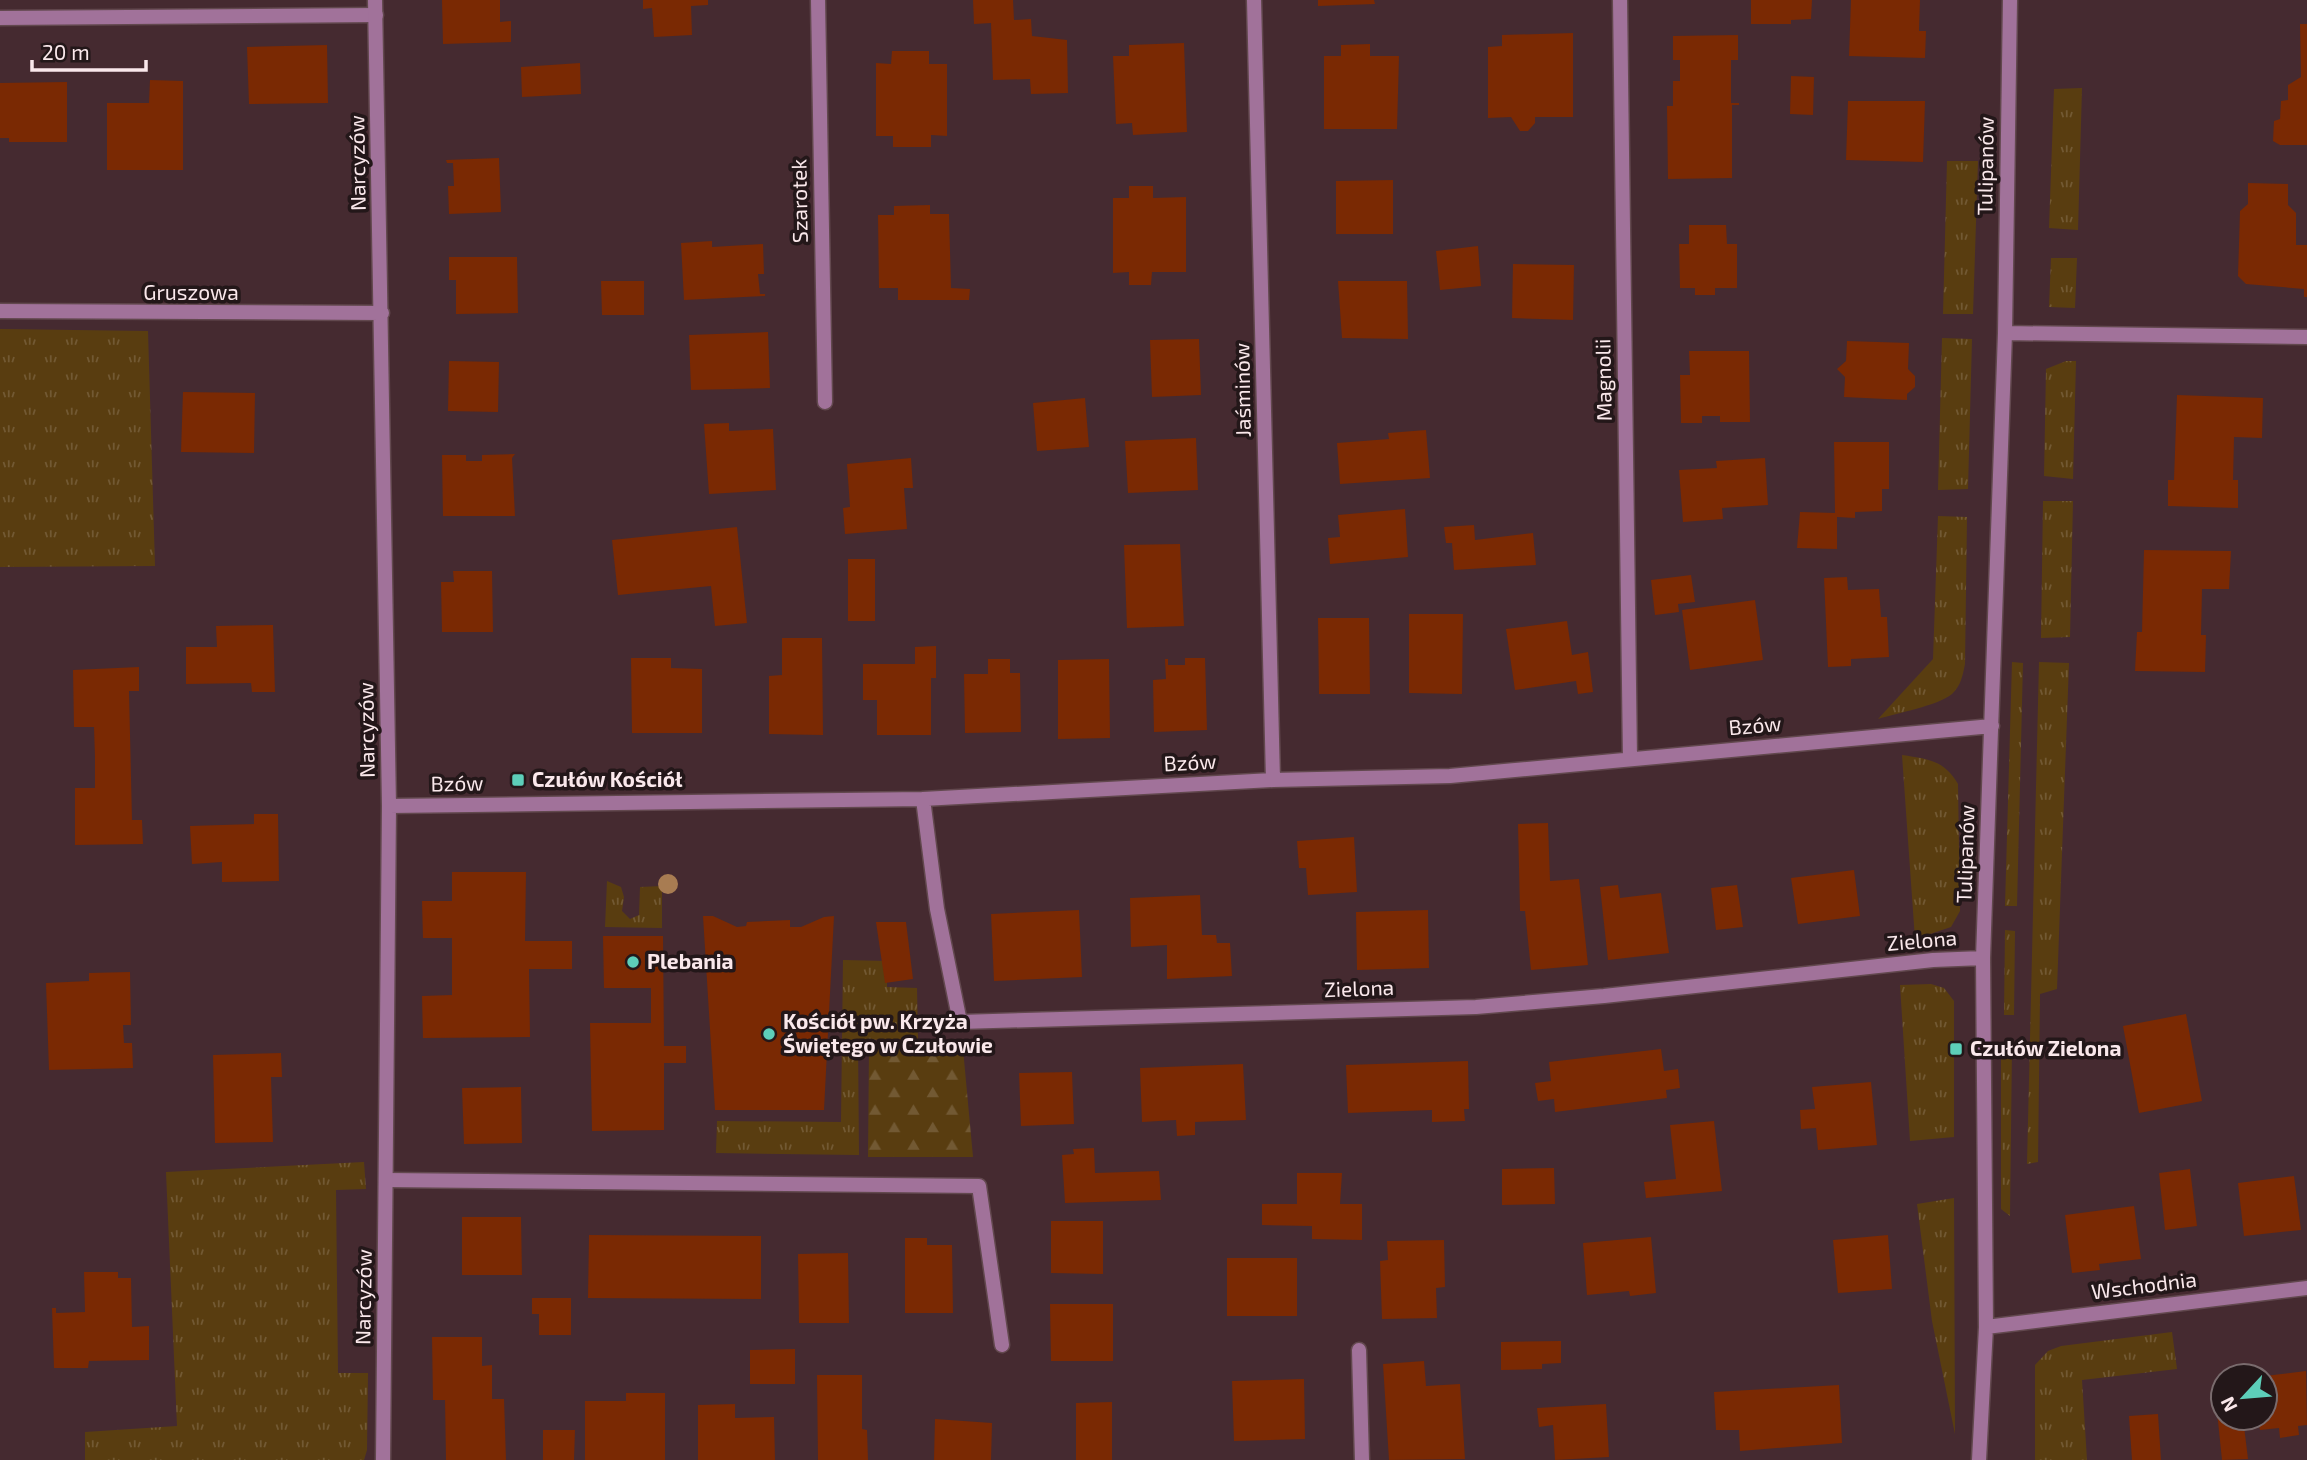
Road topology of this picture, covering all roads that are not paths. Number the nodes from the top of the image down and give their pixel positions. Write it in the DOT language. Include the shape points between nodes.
graph roads {
  1 [pos="375,0"];
  2 [pos="818,0"];
  3 [pos="1254,0"];
  4 [pos="1620,0"];
  5 [pos="2010,0"];
  6 [pos="376,15"];
  7 [pos="0,18"];
  8 [pos="0,311"];
  9 [pos="382,313"];
  10 [pos="2005,333"];
  11 [pos="2307,337"];
  12 [pos="824,402"];
  13 [pos="1992,726"];
  14 [pos="1630,758"];
  15 [pos="1273,780"];
  16 [pos="923,799"];
  17 [pos="389,806"];
  18 [pos="1983,958"];
  19 [pos="386,1181"];
  20 [pos="2307,1289"];
  21 [pos="1986,1327"];
  22 [pos="1002,1345"];
  23 [pos="1359,1349"];
  24 [pos="383,1460"];
  25 [pos="1362,1460"];
  26 [pos="1979,1460"];
  1 -- 6 [label="street, Narcyzów"];
  2 -- 12 [label="street, Szarotek"];
  3 -- 15 [label="street, Jaśminów"];
  4 -- 14 [label="street, Magnolii"];
  5 -- 10 [label="street, Tulipanów"];
  6 -- 7 [label="street"];
  6 -- 9 [label="street, Narcyzów"];
  8 -- 9 [label="street, Gruszowa"];
  9 -- 17 [label="street, Narcyzów"];
  10 -- 11 [label="street"];
  10 -- 13 [label="street, Tulipanów"];
  13 -- 14 [label="street, Bzów"];
  13 -- 18 [label="street, Tulipanów"];
  14 -- 15 [label="street, Bzów" via="1450,776"];
  15 -- 16 [label="street, Bzów"];
  16 -- 17 [label="street, Bzów"];
  16 -- 18 [label="street, Zielona" via="937,909 960,1023 1476,1007"];
  17 -- 19 [label="street, Narcyzów"];
  18 -- 21 [label="street, Tulipanów"];
  19 -- 22 [label="street" via="979,1186"];
  19 -- 24 [label="street, Narcyzów"];
  20 -- 21 [label="street, Wschodnia"];
  21 -- 26 [label="street, Tulipanów"];
  23 -- 25 [label="street"];
}
